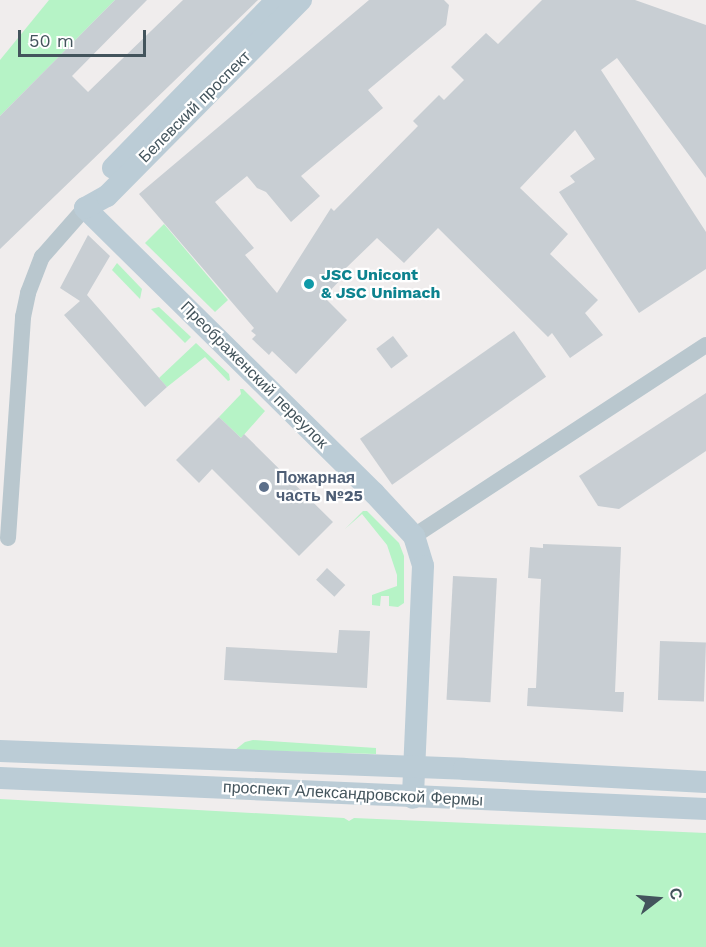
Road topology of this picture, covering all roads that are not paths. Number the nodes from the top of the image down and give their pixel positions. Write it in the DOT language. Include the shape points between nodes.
graph roads {
  1 [pos="277,0"];
  2 [pos="301,0"];
  3 [pos="85,208"];
  4 [pos="706,345"];
  5 [pos="414,536"];
  6 [pos="8,538"];
  7 [pos="0,751"];
  8 [pos="414,768"];
  9 [pos="0,778"];
  10 [pos="706,782"];
  11 [pos="413,798"];
  12 [pos="706,809"];
  1 -- 3 [label="main road, Белевский проспект" via="95,186"];
  2 -- 3 [label="main road, Белевский проспект" via="106,196"];
  3 -- 5 [label="main road, Преображенский переулок"];
  3 -- 6 [label="street, Белевский проспект" via="42,257 28,293 23,316"];
  4 -- 5 [label="street"];
  5 -- 8 [label="main road, Преображенский переулок" via="423,566"];
  7 -- 8 [label="main road, проспект Александровской Фермы"];
  8 -- 10 [label="main road, проспект Александровской Фермы"];
  8 -- 11 [label="main road, Преображенский переулок"];
  9 -- 11 [label="main road, проспект Александровской Фермы"];
  11 -- 12 [label="main road, проспект Александровской Фермы"];
}
